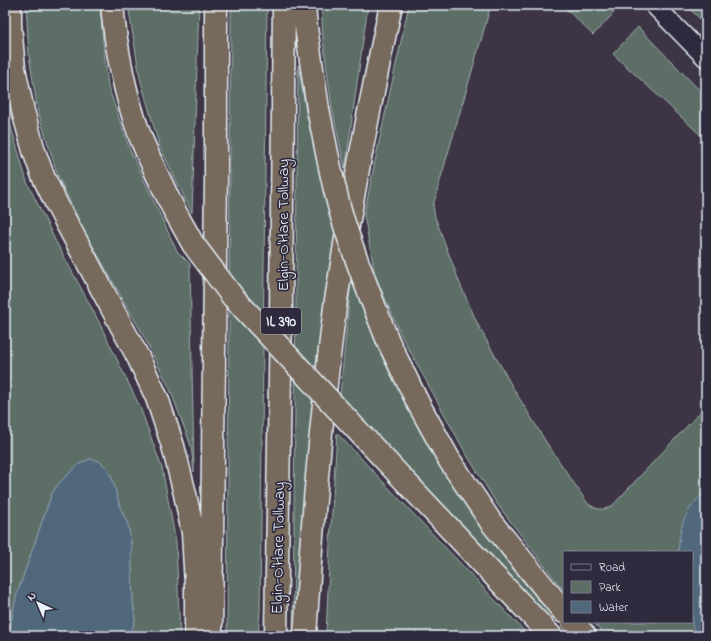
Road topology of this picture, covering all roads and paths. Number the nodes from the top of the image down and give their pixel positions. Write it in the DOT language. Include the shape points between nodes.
graph roads {
  1 [pos="10,5"];
  2 [pos="112,5"];
  3 [pos="216,5"];
  4 [pos="284,5"];
  5 [pos="304,5"];
  6 [pos="391,5"];
  7 [pos="654,5"];
  8 [pos="706,58"];
  9 [pos="563,611"];
  10 [pos="573,623"];
  11 [pos="196,636"];
  12 [pos="211,636"];
  13 [pos="276,636"];
  14 [pos="305,636"];
  15 [pos="551,636"];
  16 [pos="585,636"];
  1 -- 11 [label="highway" via="14,68 23,111 43,176 139,359 157,398 173,446 193,533"];
  2 -- 15 [label="highway, bridge" via="128,98 140,135 173,208 193,244 233,297"];
  3 -- 12 [label="highway"];
  4 -- 13 [label="highway, Elgin-O'Hare Tollway / IL 390"];
  5 -- 9 [label="highway, bridge" via="318,109 343,219 388,341 450,461 491,522"];
  6 -- 14 [label="highway" via="356,177 335,306 322,416"];
  7 -- 8 [label="street"];
  10 -- 16 [label="highway"];
}
